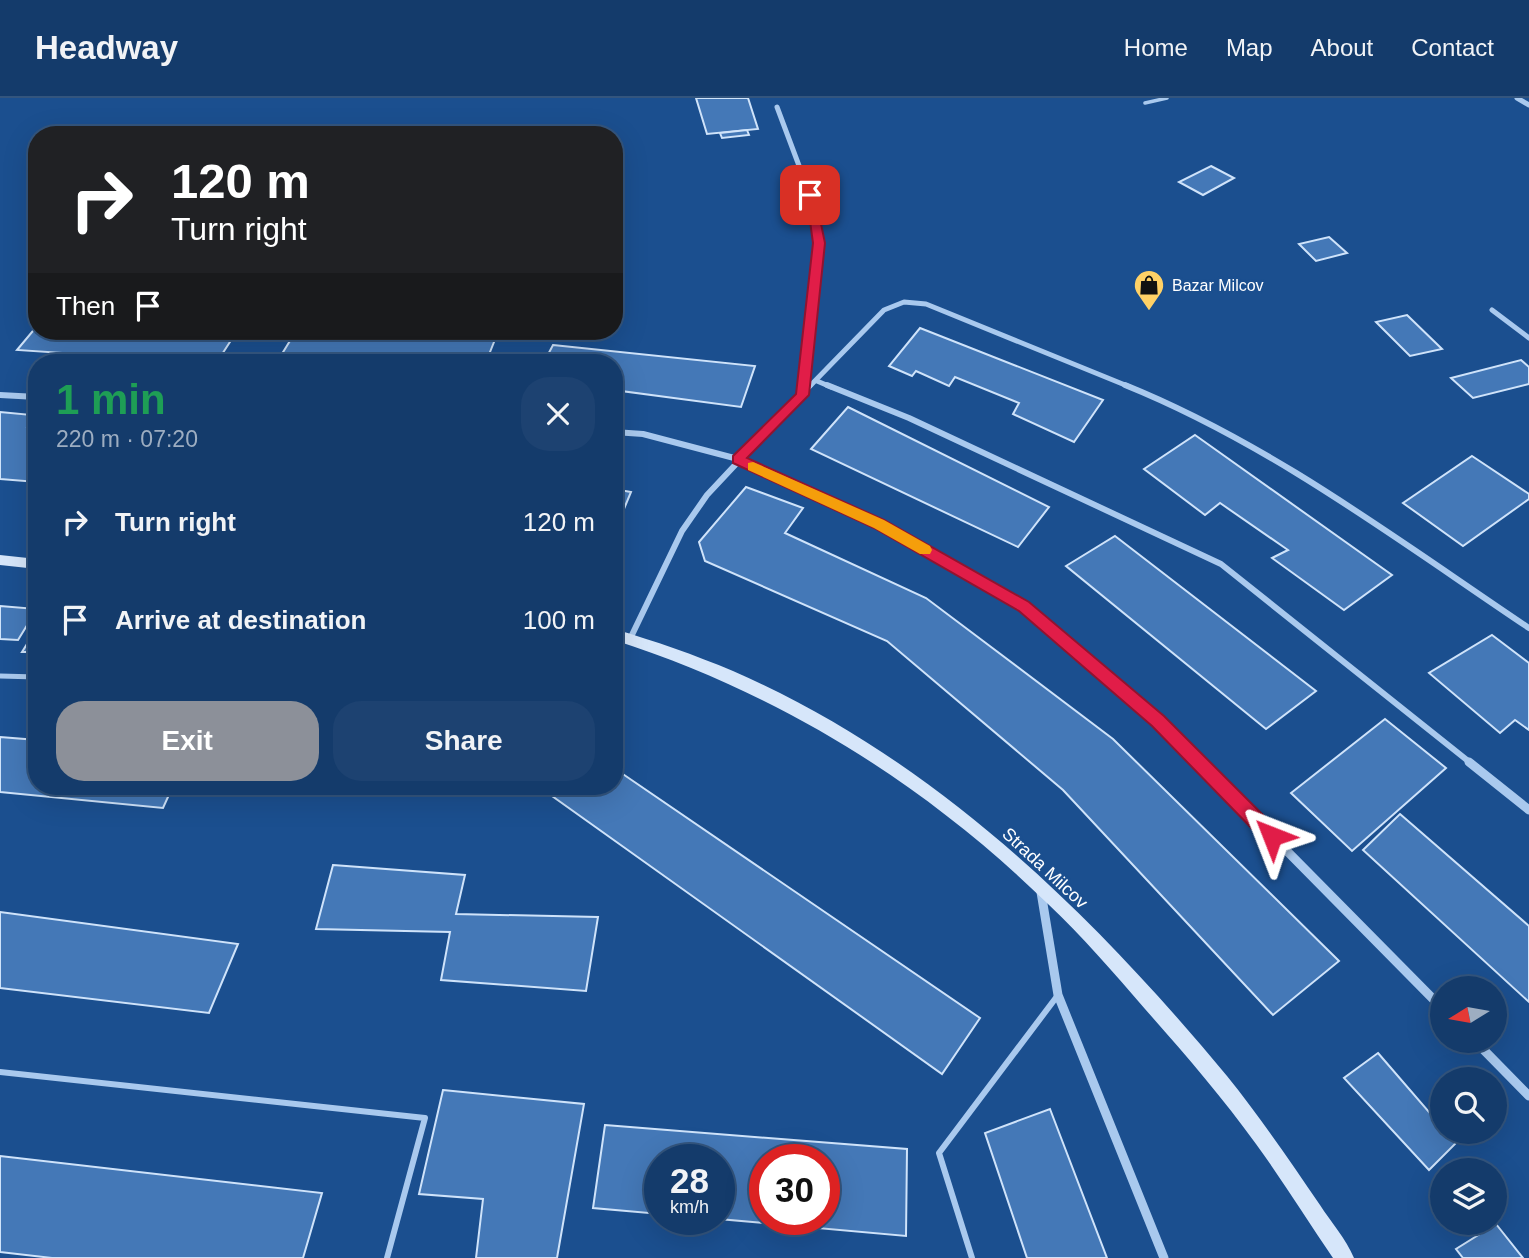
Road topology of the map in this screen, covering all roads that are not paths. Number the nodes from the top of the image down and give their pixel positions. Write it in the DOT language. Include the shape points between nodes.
graph roads {
  1 [pos="1167,98"];
  2 [pos="1517,98"];
  3 [pos="1145,103"];
  4 [pos="1529,105"];
  5 [pos="777,107"];
  6 [pos="1492,310"];
  7 [pos="1529,338"];
  8 [pos="817,381"];
  9 [pos="0,395"];
  10 [pos="803,395"];
  11 [pos="28,397"];
  12 [pos="623,433"];
  13 [pos="738,459"];
  14 [pos="0,560"];
  15 [pos="28,563"];
  16 [pos="1529,628"];
  17 [pos="623,635"];
  18 [pos="623,637"];
  19 [pos="0,676"];
  20 [pos="28,677"];
  21 [pos="1529,810"];
  22 [pos="1040,886"];
  23 [pos="1058,995"];
  24 [pos="1430,996"];
  25 [pos="1488,1054"];
  26 [pos="0,1072"];
  27 [pos="1529,1096"];
  28 [pos="387,1258"];
  29 [pos="972,1258"];
  30 [pos="1164,1258"];
  31 [pos="1344,1258"];
  1 -- 3 [label="lane"];
  2 -- 4 [label="street"];
  5 -- 10 [label="street" via="810,195 819,243"];
  6 -- 7 [label="street"];
  8 -- 10 [label="street"];
  8 -- 16 [label="street" via="884,310 909,300 926,304 1177,406 1293,471"];
  8 -- 21 [label="street" via="909,418 1221,564"];
  9 -- 11 [label="street"];
  10 -- 13 [label="street"];
  12 -- 13 [label="street"];
  13 -- 17 [label="street" via="682,531"];
  13 -- 24 [label="street" via="879,524 1024,606 1158,721"];
  14 -- 15 [label="main road"];
  18 -- 22 [label="main road, Strada Milcov" via="714,669 809,716 963,821"];
  19 -- 20 [label="lane"];
  22 -- 23 [label="street"];
  22 -- 31 [label="main road, Strada Milcov" via="1190,1046 1264,1139"];
  23 -- 29 [label="lane" via="939,1153"];
  23 -- 30 [label="street"];
  25 -- 27 [label="street"];
  26 -- 28 [label="lane" via="425,1118"];
}
